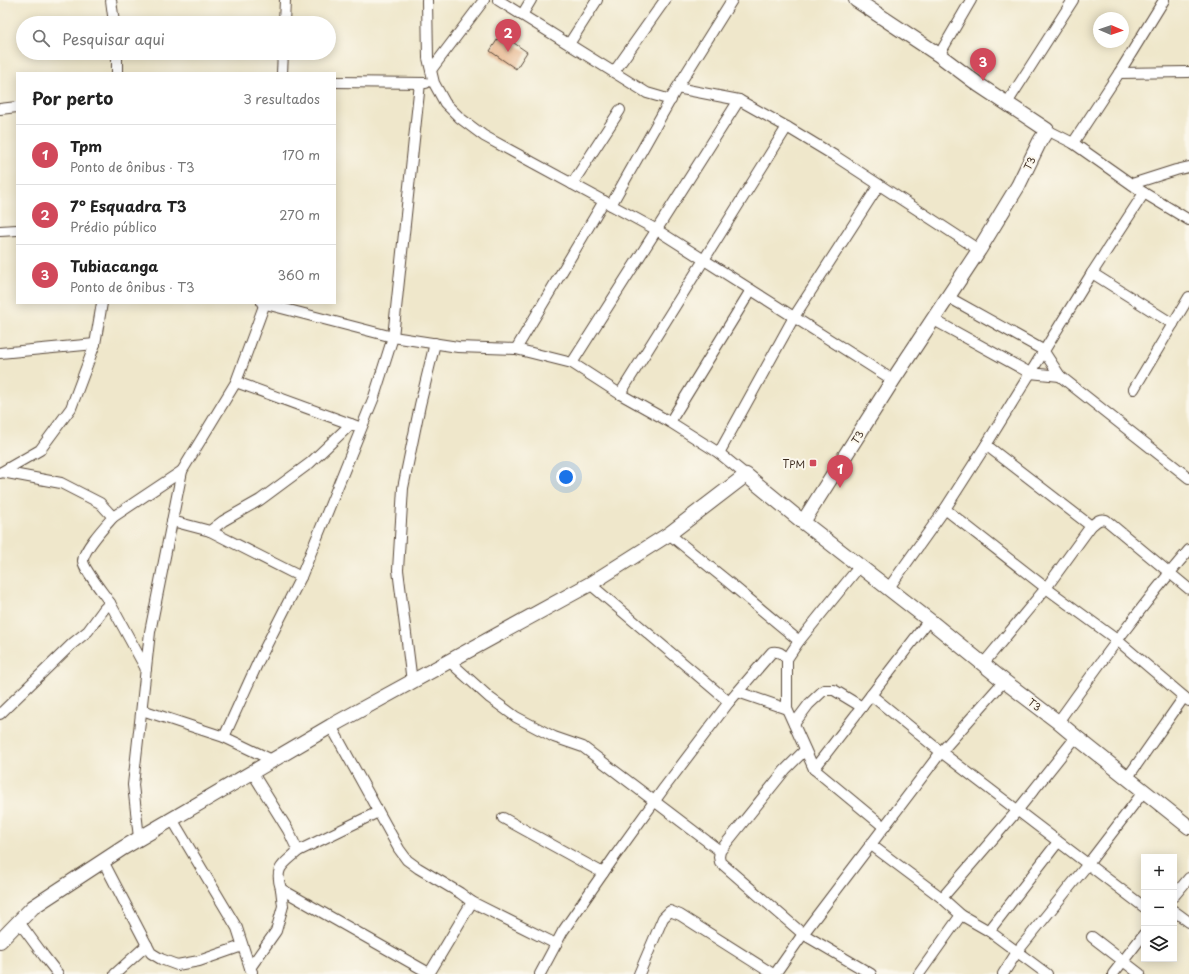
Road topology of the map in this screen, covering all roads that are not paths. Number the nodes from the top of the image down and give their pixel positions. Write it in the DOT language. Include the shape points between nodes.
graph roads {
  1 [pos="111,0"];
  2 [pos="285,0"];
  3 [pos="427,0"];
  4 [pos="484,0"];
  5 [pos="498,0"];
  6 [pos="531,0"];
  7 [pos="597,0"];
  8 [pos="665,0"];
  9 [pos="732,0"];
  10 [pos="971,0"];
  11 [pos="1073,0"];
  12 [pos="1164,0"];
  13 [pos="863,2"];
  14 [pos="522,15"];
  15 [pos="113,16"];
  16 [pos="284,16"];
  17 [pos="569,44"];
  18 [pos="939,55"];
  19 [pos="117,60"];
  20 [pos="283,60"];
  21 [pos="431,70"];
  22 [pos="117,72"];
  23 [pos="282,72"];
  24 [pos="614,72"];
  25 [pos="1189,72"];
  26 [pos="1119,73"];
  27 [pos="336,82"];
  28 [pos="420,83"];
  29 [pos="434,83"];
  30 [pos="677,88"];
  31 [pos="671,100"];
  32 [pos="739,100"];
  33 [pos="1007,103"];
  34 [pos="16,107"];
  35 [pos="0,109"];
  36 [pos="620,110"];
  37 [pos="787,127"];
  38 [pos="1047,130"];
  39 [pos="1073,143"];
  40 [pos="1189,167"];
  41 [pos="572,184"];
  42 [pos="1132,184"];
  43 [pos="879,185"];
  44 [pos="1144,193"];
  45 [pos="607,203"];
  46 [pos="1189,220"];
  47 [pos="16,230"];
  48 [pos="657,230"];
  49 [pos="0,231"];
  50 [pos="979,250"];
  51 [pos="704,260"];
  52 [pos="1092,273"];
  53 [pos="751,290"];
  54 [pos="948,297"];
  55 [pos="1189,297"];
  56 [pos="102,304"];
  57 [pos="264,304"];
  58 [pos="268,304"];
  59 [pos="794,317"];
  60 [pos="934,320"];
  61 [pos="1173,324"];
  62 [pos="393,337"];
  63 [pos="435,343"];
  64 [pos="95,344"];
  65 [pos="516,349"];
  66 [pos="1043,350"];
  67 [pos="0,353"];
  68 [pos="572,363"];
  69 [pos="1030,373"];
  70 [pos="1060,376"];
  71 [pos="893,380"];
  72 [pos="236,382"];
  73 [pos="1134,389"];
  74 [pos="620,394"];
  75 [pos="670,422"];
  76 [pos="351,424"];
  77 [pos="362,428"];
  78 [pos="986,445"];
  79 [pos="719,454"];
  80 [pos="182,471"];
  81 [pos="1,473"];
  82 [pos="746,475"];
  83 [pos="1189,478"];
  84 [pos="945,509"];
  85 [pos="112,517"];
  86 [pos="172,521"];
  87 [pos="803,522"];
  88 [pos="1091,526"];
  89 [pos="210,531"];
  90 [pos="670,534"];
  91 [pos="1189,550"];
  92 [pos="860,567"];
  93 [pos="1170,572"];
  94 [pos="301,577"];
  95 [pos="590,584"];
  96 [pos="1046,588"];
  97 [pos="888,589"];
  98 [pos="1189,589"];
  99 [pos="110,603"];
  100 [pos="929,620"];
  101 [pos="1117,640"];
  102 [pos="799,641"];
  103 [pos="787,659"];
  104 [pos="449,661"];
  105 [pos="983,664"];
  106 [pos="146,669"];
  107 [pos="1004,681"];
  108 [pos="412,682"];
  109 [pos="738,692"];
  110 [pos="871,695"];
  111 [pos="1186,699"];
  112 [pos="729,702"];
  113 [pos="862,707"];
  114 [pos="787,709"];
  115 [pos="142,710"];
  116 [pos="0,714"];
  117 [pos="1058,722"];
  118 [pos="794,724"];
  119 [pos="331,726"];
  120 [pos="224,737"];
  121 [pos="1076,737"];
  122 [pos="805,750"];
  123 [pos="941,752"];
  124 [pos="272,760"];
  125 [pos="814,769"];
  126 [pos="252,772"];
  127 [pos="1128,777"];
  128 [pos="1144,791"];
  129 [pos="654,801"];
  130 [pos="1017,811"];
  131 [pos="378,812"];
  132 [pos="503,818"];
  133 [pos="172,819"];
  134 [pos="884,827"];
  135 [pos="1189,827"];
  136 [pos="139,838"];
  137 [pos="1058,842"];
  138 [pos="870,844"];
  139 [pos="298,851"];
  140 [pos="720,852"];
  141 [pos="103,861"];
  142 [pos="1088,864"];
  143 [pos="603,873"];
  144 [pos="1189,878"];
  145 [pos="281,888"];
  146 [pos="1177,892"];
  147 [pos="942,898"];
  148 [pos="472,902"];
  149 [pos="1141,905"];
  150 [pos="1177,913"];
  151 [pos="961,915"];
  152 [pos="19,922"];
  153 [pos="1189,922"];
  154 [pos="989,931"];
  155 [pos="803,934"];
  156 [pos="1092,937"];
  157 [pos="1141,938"];
  158 [pos="0,941"];
  159 [pos="556,944"];
  160 [pos="147,945"];
  161 [pos="242,946"];
  162 [pos="1016,952"];
  163 [pos="1123,961"];
  164 [pos="252,971"];
  165 [pos="541,973"];
  166 [pos="58,974"];
  167 [pos="115,974"];
  168 [pos="429,974"];
  169 [pos="639,974"];
  170 [pos="774,974"];
  171 [pos="871,974"];
  172 [pos="919,974"];
  173 [pos="1003,974"];
  174 [pos="1047,974"];
  175 [pos="1113,974"];
  176 [pos="1140,974"];
  1 -- 15 [label="street"];
  2 -- 16 [label="street"];
  3 -- 21 [label="street" via="428,58"];
  4 -- 21 [label="street"];
  5 -- 14 [label="street"];
  6 -- 14 [label="street"];
  7 -- 17 [label="street"];
  8 -- 24 [label="street"];
  9 -- 30 [label="street"];
  10 -- 18 [label="street"];
  11 -- 33 [label="street"];
  12 -- 26 [label="street"];
  13 -- 18 [label="street"];
  14 -- 17 [label="street"];
  17 -- 24 [label="street"];
  18 -- 33 [label="street"];
  19 -- 22 [label="street"];
  20 -- 23 [label="street"];
  21 -- 29 [label="street"];
  24 -- 31 [label="street" via="647,93"];
  25 -- 26 [label="street"];
  26 -- 39 [label="street"];
  27 -- 28 [label="street"];
  28 -- 29 [label="street"];
  28 -- 62 [label="street"];
  29 -- 41 [label="street" via="445,103 484,136"];
  30 -- 31 [label="street"];
  30 -- 32 [label="street"];
  31 -- 45 [label="street"];
  32 -- 37 [label="street"];
  32 -- 48 [label="street"];
  33 -- 38 [label="street"];
  34 -- 35 [label="street"];
  36 -- 41 [label="street"];
  37 -- 43 [label="street"];
  37 -- 51 [label="street"];
  38 -- 39 [label="street"];
  38 -- 50 [label="street, T3" via="1018,186"];
  39 -- 42 [label="street"];
  40 -- 42 [label="street"];
  41 -- 45 [label="street"];
  42 -- 44 [label="street"];
  43 -- 50 [label="street"];
  43 -- 59 [label="street"];
  44 -- 46 [label="street"];
  44 -- 52 [label="street"];
  45 -- 48 [label="street"];
  45 -- 65 [label="street"];
  47 -- 49 [label="street"];
  48 -- 51 [label="street"];
  48 -- 68 [label="street"];
  50 -- 54 [label="street, T3"];
  51 -- 53 [label="street"];
  51 -- 74 [label="street"];
  52 -- 61 [label="street"];
  52 -- 66 [label="street"];
  53 -- 59 [label="street"];
  53 -- 75 [label="street"];
  54 -- 60 [label="street, T3"];
  54 -- 66 [label="street"];
  55 -- 61 [label="street"];
  56 -- 64 [label="street"];
  57 -- 72 [label="street"];
  58 -- 62 [label="street"];
  59 -- 71 [label="street"];
  59 -- 79 [label="street"];
  60 -- 69 [label="street"];
  60 -- 71 [label="street, T3"];
  61 -- 73 [label="street"];
  62 -- 63 [label="street"];
  62 -- 77 [label="street"];
  63 -- 65 [label="street" via="458,347"];
  63 -- 108 [label="street" via="403,488 398,570"];
  64 -- 67 [label="street"];
  64 -- 81 [label="street" via="71,408 40,450"];
  65 -- 68 [label="street"];
  66 -- 69 [label="street"];
  66 -- 70 [label="street"];
  68 -- 74 [label="street"];
  69 -- 70 [label="street"];
  69 -- 78 [label="street"];
  70 -- 83 [label="street"];
  71 -- 87 [label="street, T3"];
  72 -- 76 [label="street"];
  72 -- 80 [label="street"];
  74 -- 75 [label="street"];
  75 -- 79 [label="street"];
  76 -- 77 [label="street"];
  76 -- 89 [label="street" via="304,467 260,500"];
  77 -- 94 [label="street"];
  78 -- 84 [label="street"];
  78 -- 88 [label="street"];
  79 -- 82 [label="street"];
  80 -- 85 [label="street"];
  80 -- 86 [label="street"];
  81 -- 85 [label="street" via="61,483 100,503"];
  82 -- 87 [label="street"];
  82 -- 90 [label="street"];
  84 -- 96 [label="street"];
  84 -- 97 [label="street"];
  85 -- 99 [label="street" via="88,548 83,561 86,570"];
  86 -- 89 [label="street"];
  86 -- 106 [label="street" via="150,632"];
  87 -- 92 [label="street, T3"];
  88 -- 93 [label="street" via="1097,520 1106,520"];
  88 -- 96 [label="street"];
  89 -- 94 [label="street"];
  90 -- 95 [label="street"];
  90 -- 102 [label="street"];
  91 -- 93 [label="street"];
  92 -- 97 [label="street, T3"];
  92 -- 102 [label="street"];
  93 -- 98 [label="street"];
  93 -- 101 [label="street"];
  94 -- 120 [label="street"];
  95 -- 104 [label="street"];
  95 -- 112 [label="street"];
  96 -- 101 [label="street"];
  96 -- 105 [label="street"];
  97 -- 100 [label="street, T3"];
  99 -- 106 [label="street"];
  99 -- 116 [label="street" via="88,631"];
  100 -- 105 [label="street, T3"];
  100 -- 110 [label="street"];
  101 -- 111 [label="street"];
  101 -- 117 [label="street"];
  102 -- 103 [label="street"];
  103 -- 109 [label="street" via="777,651 772,652"];
  103 -- 114 [label="street"];
  104 -- 108 [label="street"];
  104 -- 129 [label="street" via="490,698 516,717 583,747"];
  105 -- 107 [label="street, T3"];
  106 -- 115 [label="street"];
  107 -- 117 [label="street, T3"];
  107 -- 123 [label="street"];
  108 -- 119 [label="street"];
  109 -- 112 [label="street"];
  109 -- 114 [label="street"];
  110 -- 113 [label="street"];
  110 -- 123 [label="street"];
  111 -- 127 [label="street"];
  112 -- 129 [label="street"];
  113 -- 118 [label="street" via="834,690 824,690"];
  113 -- 125 [label="street"];
  114 -- 118 [label="street"];
  115 -- 120 [label="street"];
  115 -- 136 [label="street" via="133,785"];
  117 -- 121 [label="street, T3"];
  118 -- 122 [label="street"];
  119 -- 124 [label="street"];
  119 -- 131 [label="street"];
  120 -- 124 [label="street"];
  121 -- 127 [label="street, T3"];
  121 -- 130 [label="street"];
  122 -- 125 [label="street"];
  122 -- 140 [label="street" via="785,770"];
  123 -- 130 [label="street"];
  123 -- 134 [label="street"];
  124 -- 126 [label="street"];
  125 -- 134 [label="street"];
  126 -- 133 [label="street"];
  126 -- 139 [label="street"];
  127 -- 128 [label="street, T3"];
  128 -- 135 [label="street, T3"];
  128 -- 142 [label="street"];
  129 -- 140 [label="street"];
  129 -- 143 [label="street"];
  130 -- 137 [label="street"];
  130 -- 147 [label="street"];
  131 -- 139 [label="street"];
  131 -- 148 [label="street" via="398,849 407,860"];
  132 -- 143 [label="street"];
  133 -- 136 [label="street"];
  133 -- 161 [label="street" via="237,928"];
  134 -- 138 [label="street"];
  136 -- 141 [label="street"];
  137 -- 142 [label="street"];
  137 -- 154 [label="street"];
  138 -- 147 [label="street"];
  138 -- 155 [label="street"];
  139 -- 145 [label="street" via="279,871"];
  140 -- 155 [label="street" via="720,862"];
  141 -- 152 [label="street" via="33,907"];
  141 -- 160 [label="street"];
  142 -- 149 [label="street"];
  142 -- 162 [label="street"];
  143 -- 159 [label="street"];
  144 -- 146 [label="street"];
  145 -- 164 [label="street" via="283,906 276,930"];
  145 -- 168 [label="street"];
  147 -- 151 [label="street"];
  148 -- 159 [label="street"];
  148 -- 168 [label="street"];
  150 -- 153 [label="street"];
  151 -- 154 [label="street"];
  151 -- 172 [label="street"];
  152 -- 158 [label="street"];
  152 -- 166 [label="street"];
  154 -- 162 [label="street"];
  155 -- 170 [label="street"];
  155 -- 171 [label="street"];
  156 -- 163 [label="street"];
  157 -- 163 [label="street"];
  159 -- 165 [label="street"];
  160 -- 161 [label="street" via="151,953 177,965 199,961"];
  160 -- 167 [label="street"];
  161 -- 164 [label="street"];
  162 -- 173 [label="street"];
  162 -- 174 [label="street"];
  163 -- 175 [label="street"];
  163 -- 176 [label="street"];
  169 -- 170 [label="street" via="663,918 670,911"];
}
